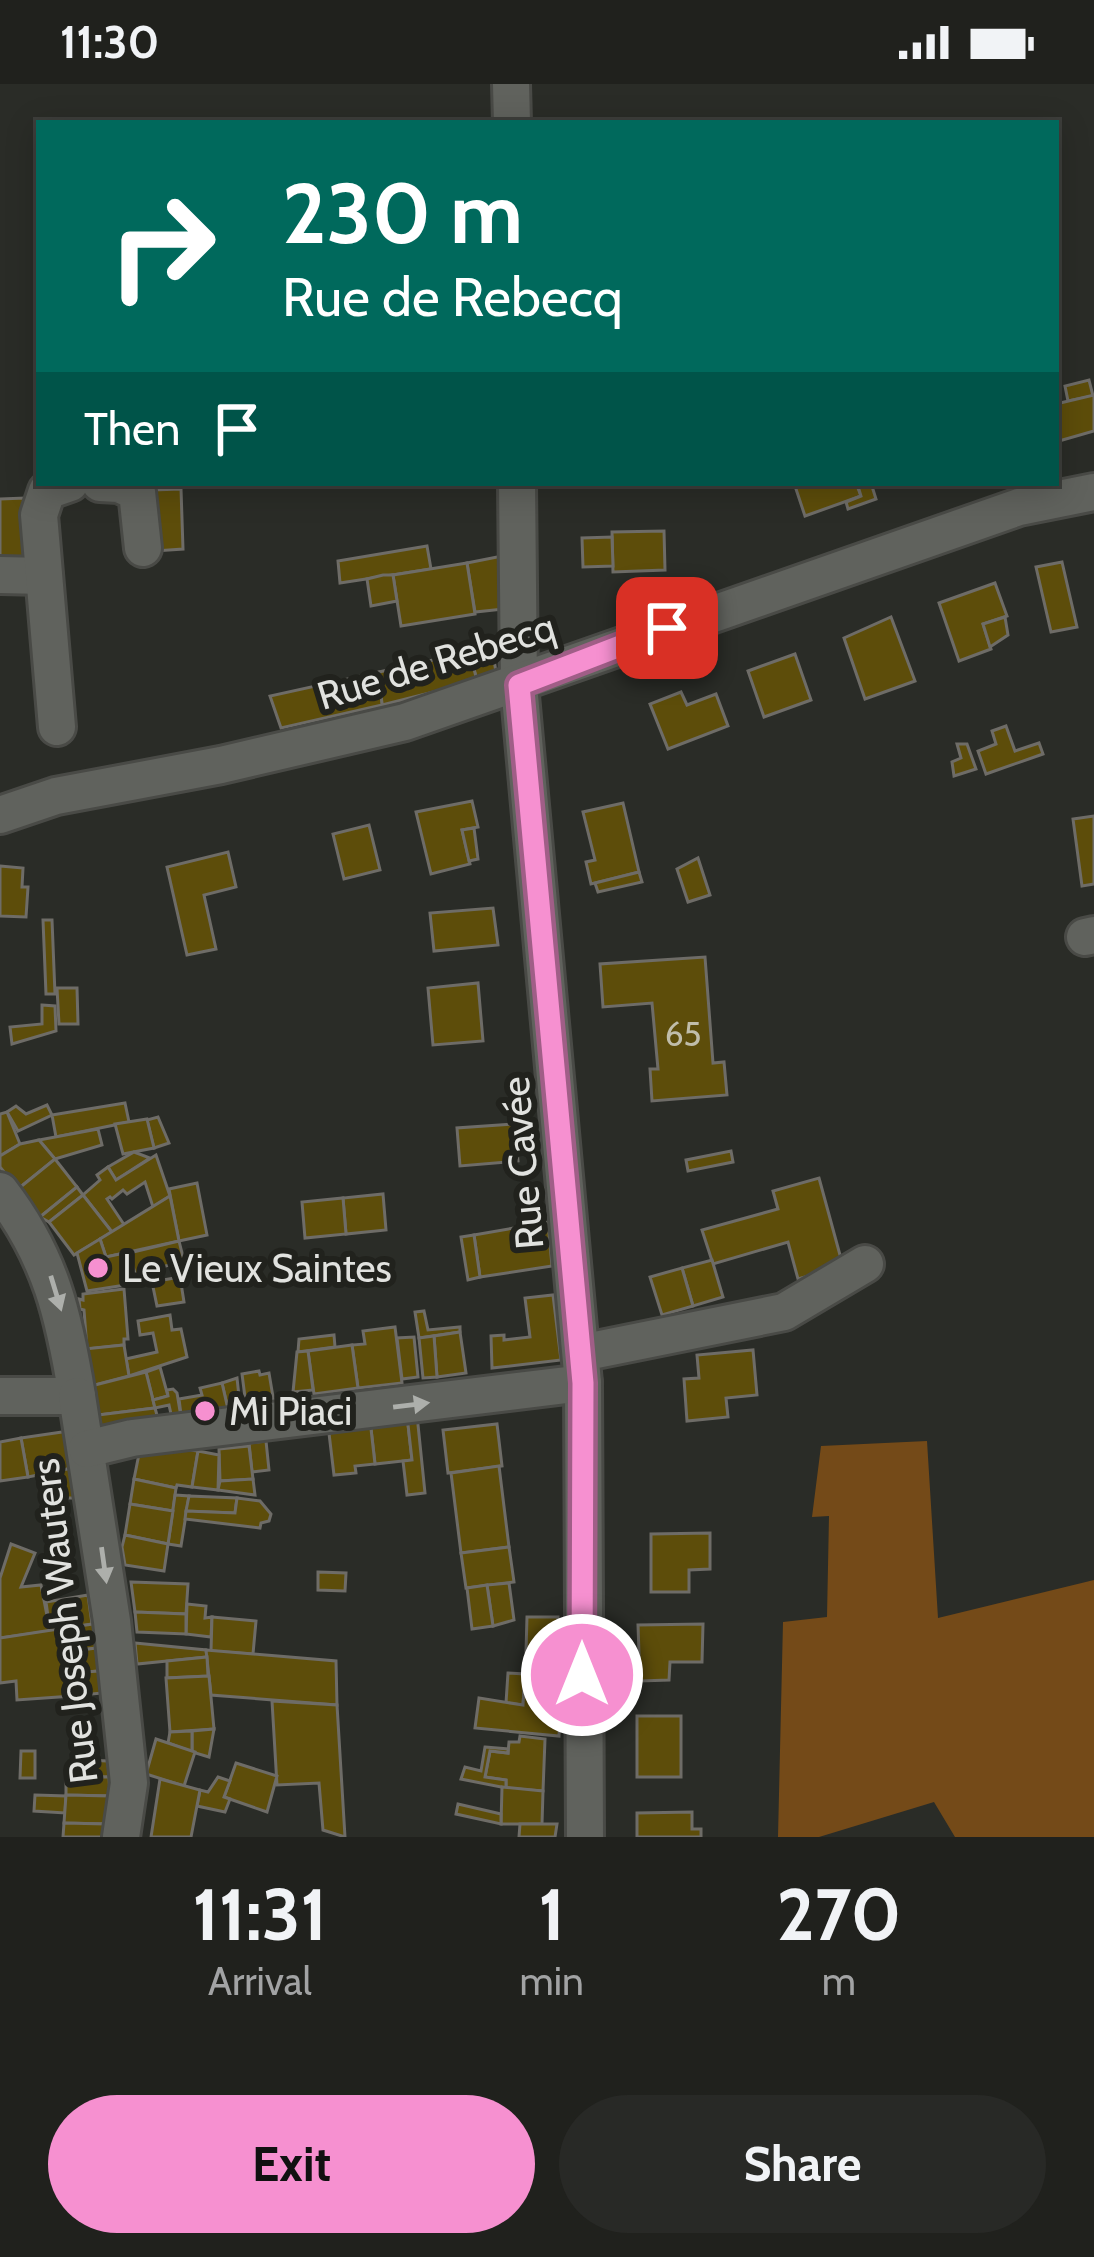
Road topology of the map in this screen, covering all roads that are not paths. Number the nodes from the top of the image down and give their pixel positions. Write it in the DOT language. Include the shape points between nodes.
graph roads {
  1 [pos="511,84"];
  2 [pos="512,120"];
  3 [pos="61,486"];
  4 [pos="123,486"];
  5 [pos="517,486"];
  6 [pos="1094,492"];
  7 [pos="143,548"];
  8 [pos="0,575"];
  9 [pos="44,576"];
  10 [pos="519,685"];
  11 [pos="57,727"];
  12 [pos="0,815"];
  13 [pos="0,1191"];
  14 [pos="866,1264"];
  15 [pos="582,1368"];
  16 [pos="0,1396"];
  17 [pos="77,1396"];
  18 [pos="87,1449"];
  19 [pos="125,1835"];
  20 [pos="585,1837"];
  1 -- 2 [label="street"];
  3 -- 9 [label="street" via="47,491 39,514"];
  4 -- 7 [label="street" via="136,492"];
  5 -- 10 [label="street, Rue Cavée"];
  6 -- 10 [label="street, Rue de Rebecq" via="1019,507"];
  8 -- 9 [label="street"];
  9 -- 11 [label="street"];
  10 -- 12 [label="street, Rue de Rebecq" via="405,722"];
  10 -- 15 [label="street, Rue Cavée"];
  13 -- 17 [label="street, Rue Joseph Wauters, one-way" via="55,1286"];
  14 -- 15 [label="street" via="784,1312"];
  18 -- 15 [label="street, one-way"];
  15 -- 20 [label="street, Rue Cavée"];
  16 -- 17 [label="street"];
  17 -- 18 [label="street, Rue Joseph Wauters"];
  18 -- 19 [label="street, Rue Joseph Wauters, one-way" via="127,1760"];
}
